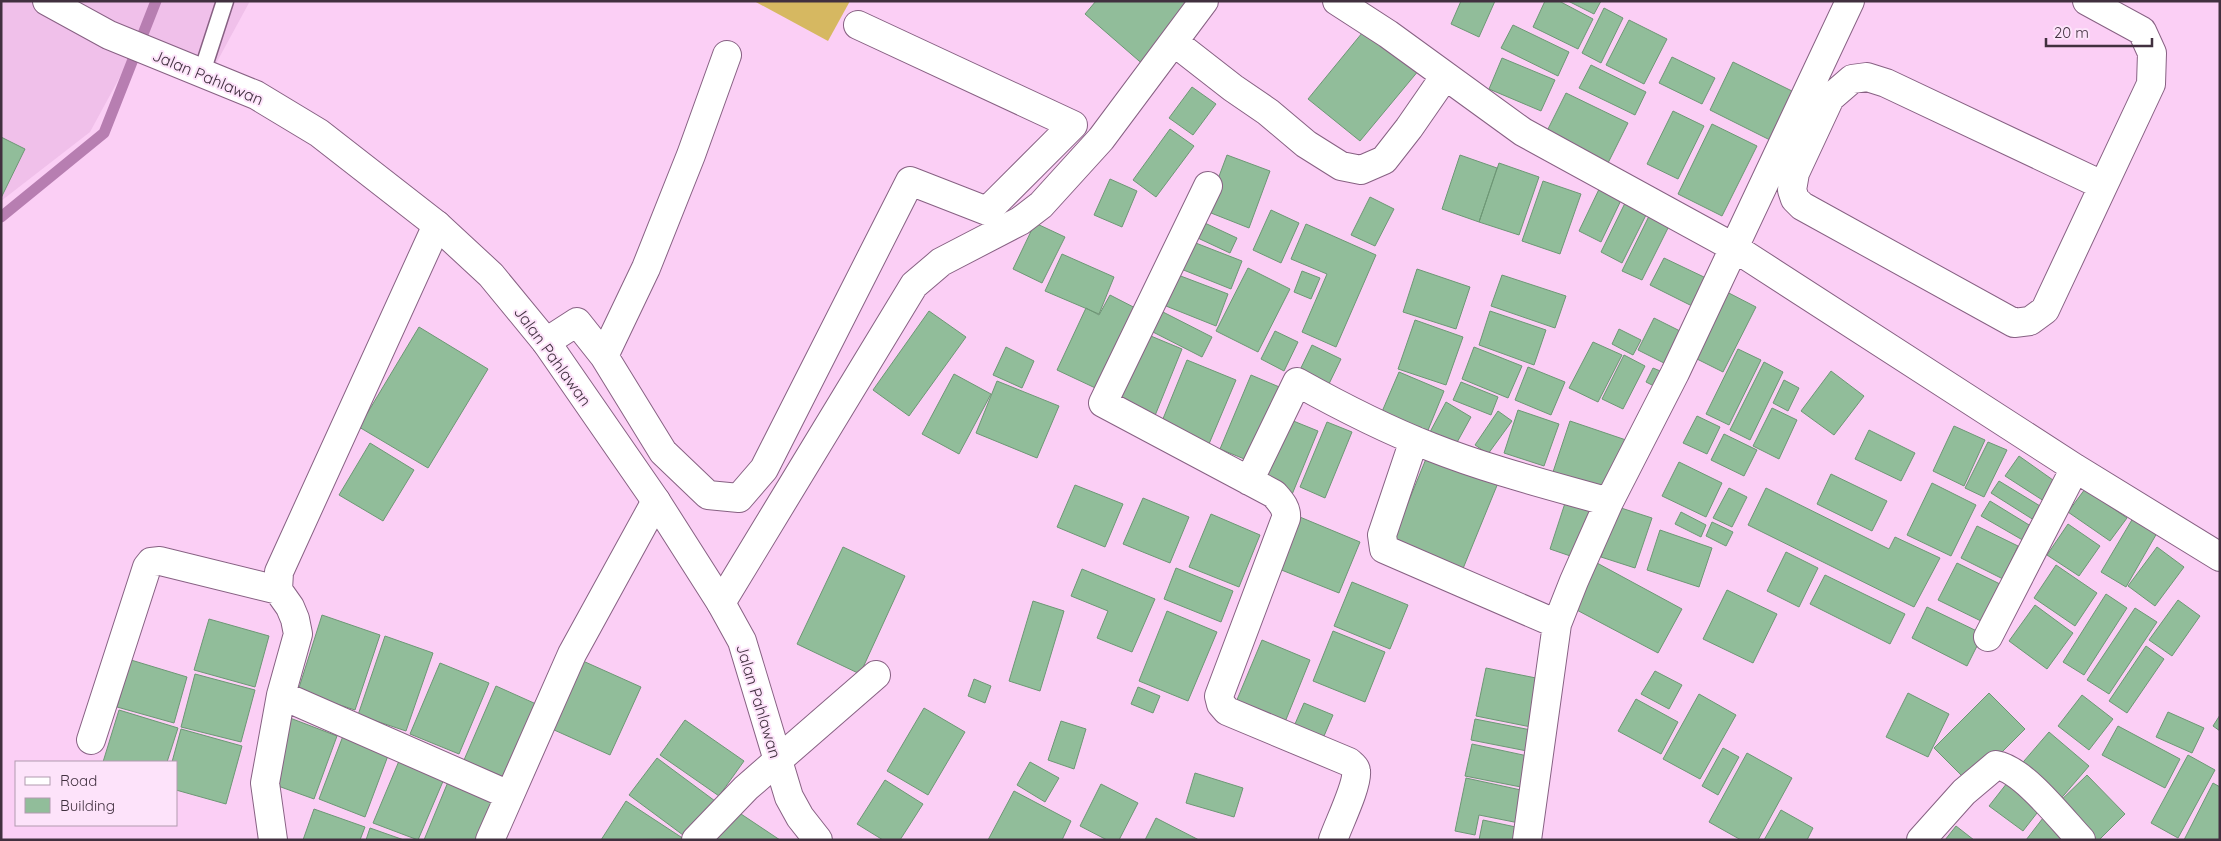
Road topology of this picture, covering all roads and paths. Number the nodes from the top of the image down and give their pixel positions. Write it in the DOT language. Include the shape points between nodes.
graph roads {
  1 [pos="47,1"];
  2 [pos="225,1"];
  3 [pos="1204,1"];
  4 [pos="1337,1"];
  5 [pos="1850,1"];
  6 [pos="2087,1"];
  7 [pos="858,26"];
  8 [pos="1174,42"];
  9 [pos="727,55"];
  10 [pos="202,72"];
  11 [pos="1445,76"];
  12 [pos="2102,185"];
  13 [pos="1208,186"];
  14 [pos="438,225"];
  15 [pos="1733,247"];
  16 [pos="546,342"];
  17 [pos="604,356"];
  18 [pos="1414,440"];
  19 [pos="2075,468"];
  20 [pos="1249,481"];
  21 [pos="656,501"];
  22 [pos="1609,502"];
  23 [pos="2220,557"];
  24 [pos="278,590"];
  25 [pos="721,603"];
  26 [pos="1557,624"];
  27 [pos="1988,636"];
  28 [pos="876,675"];
  29 [pos="280,695"];
  30 [pos="91,740"];
  31 [pos="777,760"];
  32 [pos="509,795"];
  33 [pos="273,840"];
  34 [pos="490,840"];
  35 [pos="696,840"];
  36 [pos="818,840"];
  37 [pos="1333,840"];
  38 [pos="1527,840"];
  39 [pos="1921,840"];
  40 [pos="2081,840"];
  1 -- 10 [label="street, Jalan Pahlawan" via="109,35"];
  2 -- 10 [label="lane"];
  3 -- 8 [label="street"];
  4 -- 11 [label="street"];
  5 -- 15 [label="street"];
  6 -- 12 [label="street" via="2142,31 2152,53 2151,84"];
  7 -- 17 [label="street" via="1073,125 987,211 910,181 764,469 739,498 708,495 663,452"];
  8 -- 11 [label="street" via="1306,144 1341,166 1361,170 1384,160"];
  8 -- 25 [label="street" via="1101,139 1041,205 1020,221 942,262 914,285"];
  9 -- 17 [label="street" via="646,268"];
  10 -- 14 [label="street, Jalan Pahlawan" via="256,96 319,133"];
  11 -- 15 [label="street" via="1522,132"];
  12 -- 12 [label="street" via="1867,77 1852,79 1830,98 1795,173 1792,190 1795,200 1802,206 2014,323 2030,321 2045,310"];
  13 -- 20 [label="street" via="1102,403"];
  14 -- 16 [label="street, Jalan Pahlawan" via="491,275"];
  14 -- 24 [label="street" via="279,572"];
  15 -- 19 [label="street"];
  15 -- 22 [label="street" via="1675,373"];
  16 -- 17 [label="street" via="577,322"];
  16 -- 21 [label="street, Jalan Pahlawan"];
  18 -- 20 [label="street" via="1350,412 1297,382"];
  18 -- 22 [label="street" via="1480,464"];
  18 -- 26 [label="street" via="1382,534 1384,549"];
  19 -- 23 [label="street"];
  19 -- 27 [label="street"];
  20 -- 37 [label="street" via="1274,494 1287,512 1219,696 1227,711 1355,767 1354,784"];
  21 -- 25 [label="street, Jalan Pahlawan"];
  21 -- 32 [label="street" via="572,654"];
  22 -- 26 [label="street"];
  24 -- 29 [label="street" via="290,607 298,634"];
  24 -- 30 [label="street" via="160,561 151,562"];
  25 -- 31 [label="street, Jalan Pahlawan" via="742,641"];
  26 -- 38 [label="street"];
  28 -- 31 [label="street"];
  29 -- 32 [label="street"];
  29 -- 33 [label="street" via="265,783"];
  31 -- 35 [label="street"];
  31 -- 36 [label="street, Jalan Pahlawan" via="788,797"];
  32 -- 34 [label="street"];
  39 -- 40 [label="street" via="1964,792 1996,765 2022,778"];
}
